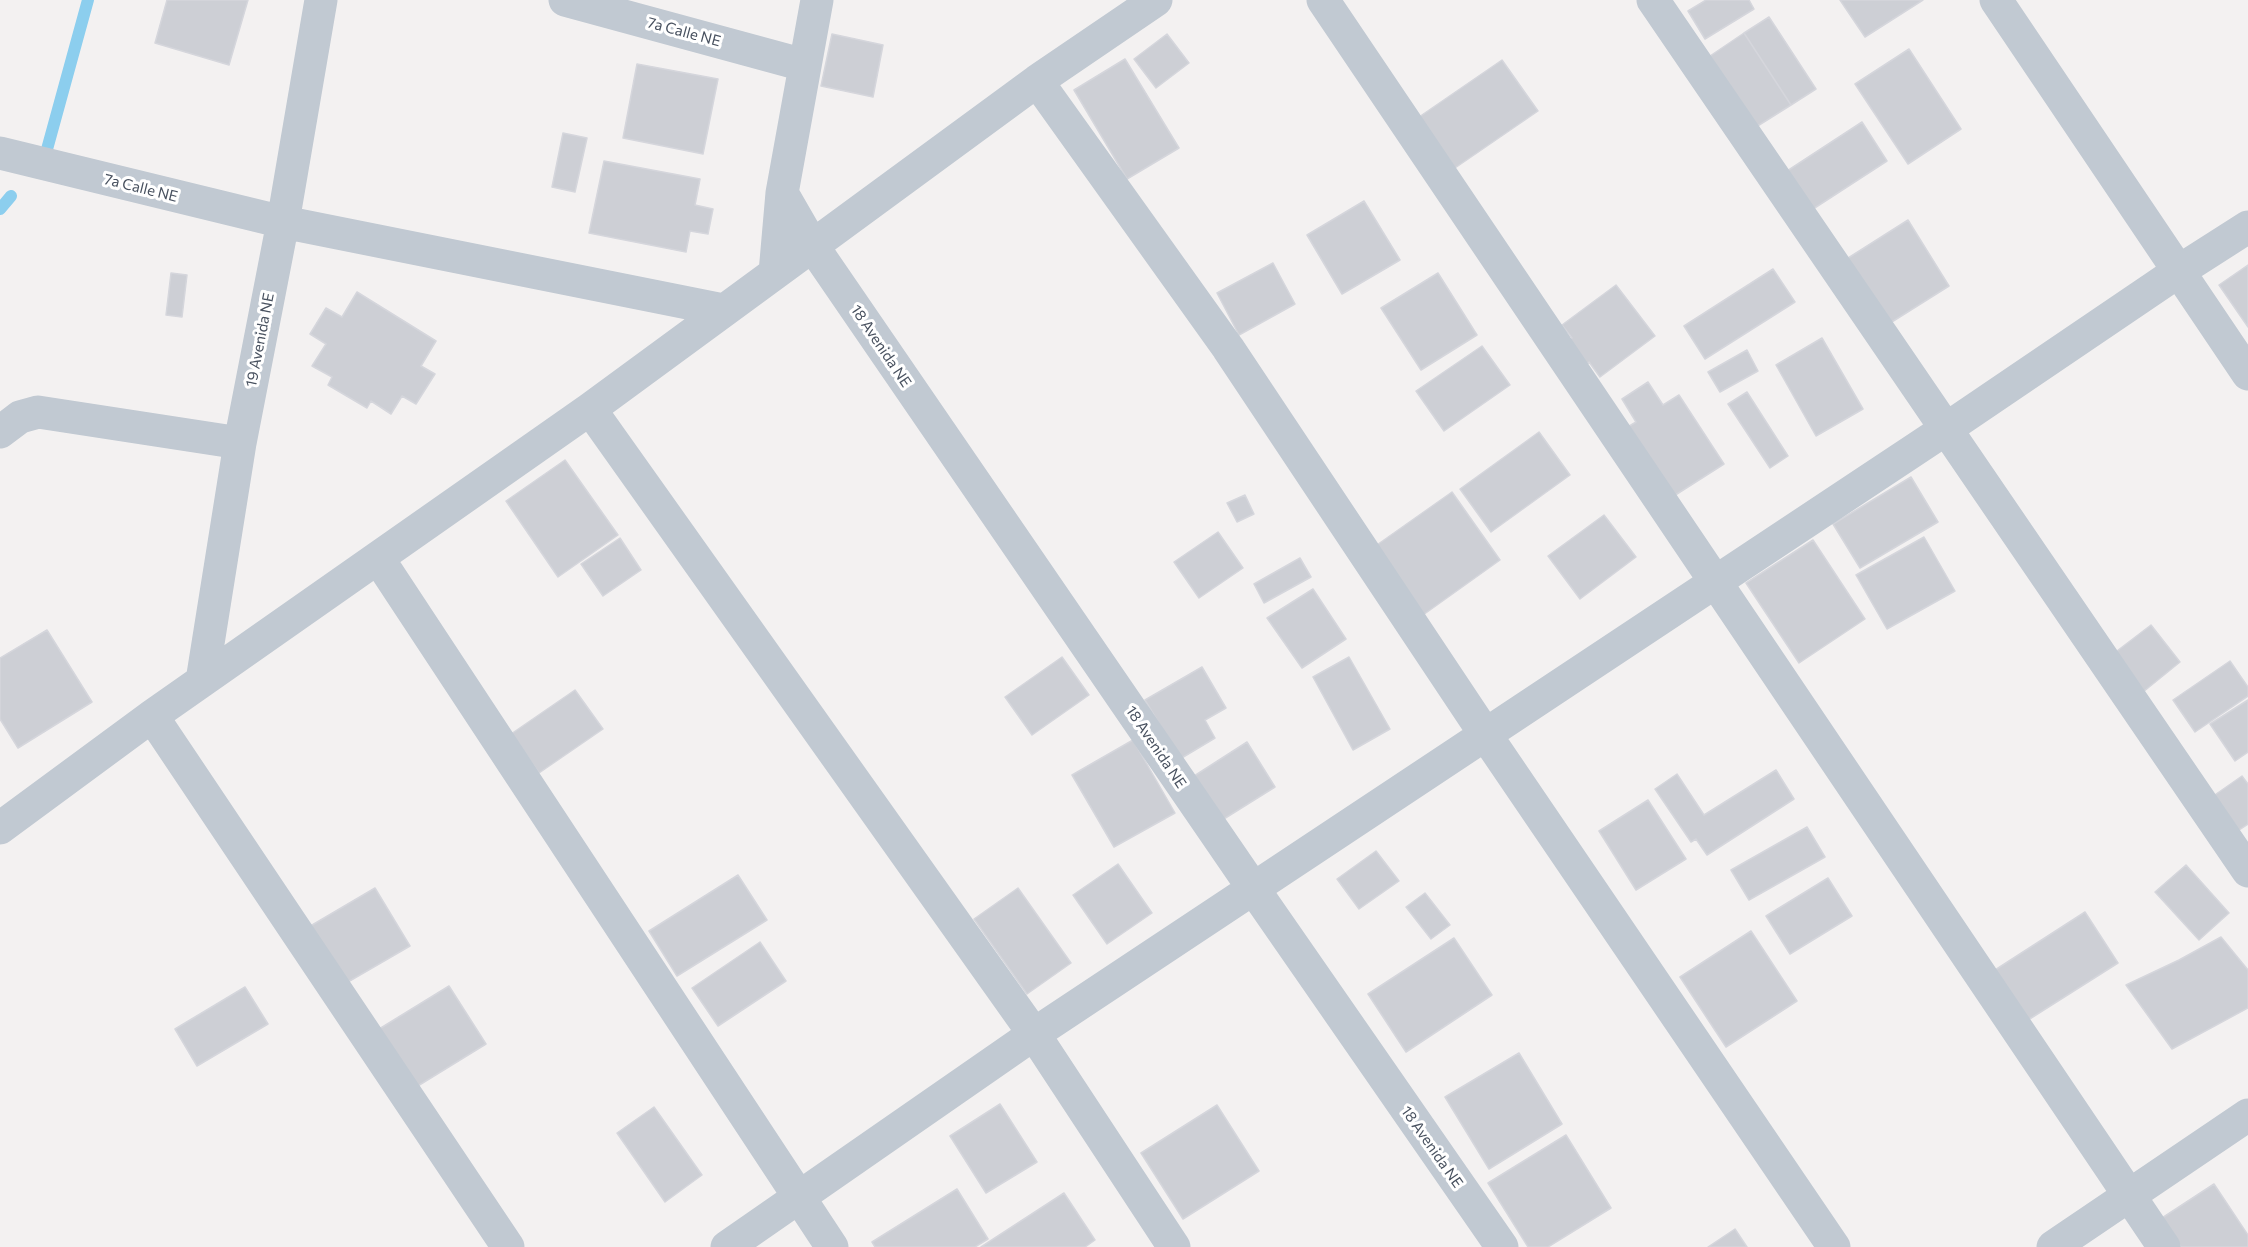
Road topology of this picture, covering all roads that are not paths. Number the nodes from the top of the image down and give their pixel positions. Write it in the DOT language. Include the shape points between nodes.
graph roads {
  1 [pos="321,0"];
  2 [pos="565,0"];
  3 [pos="817,0"];
  4 [pos="1156,0"];
  5 [pos="1323,0"];
  6 [pos="1653,0"];
  7 [pos="1996,0"];
  8 [pos="804,64"];
  9 [pos="1037,81"];
  10 [pos="0,153"];
  11 [pos="782,193"];
  12 [pos="283,222"];
  13 [pos="2248,227"];
  14 [pos="812,245"];
  15 [pos="2179,271"];
  16 [pos="776,273"];
  17 [pos="723,310"];
  18 [pos="2248,374"];
  19 [pos="590,409"];
  20 [pos="1947,429"];
  21 [pos="0,432"];
  22 [pos="240,443"];
  23 [pos="378,558"];
  24 [pos="1715,582"];
  25 [pos="202,681"];
  26 [pos="152,716"];
  27 [pos="1485,734"];
  28 [pos="0,828"];
  29 [pos="2248,871"];
  30 [pos="1253,888"];
  31 [pos="1034,1034"];
  32 [pos="2248,1115"];
  33 [pos="798,1196"];
  34 [pos="2129,1196"];
  35 [pos="508,1247"];
  36 [pos="727,1247"];
  37 [pos="832,1247"];
  38 [pos="1174,1247"];
  39 [pos="1502,1247"];
  40 [pos="1834,1247"];
  41 [pos="2053,1247"];
  42 [pos="2164,1247"];
  1 -- 12 [label="street, 19 Avenida NE"];
  2 -- 8 [label="street, 7a Calle NE"];
  3 -- 8 [label="street"];
  4 -- 9 [label="street"];
  5 -- 24 [label="street"];
  6 -- 20 [label="street"];
  7 -- 15 [label="street"];
  8 -- 11 [label="street"];
  9 -- 14 [label="street"];
  9 -- 27 [label="street" via="1228,348"];
  10 -- 12 [label="street, 7a Calle NE"];
  11 -- 14 [label="street, 18 Avenida NE"];
  11 -- 16 [label="street"];
  12 -- 17 [label="street, 7a Calle NE"];
  12 -- 22 [label="street, 19 Avenida NE"];
  13 -- 15 [label="street"];
  14 -- 16 [label="street"];
  14 -- 30 [label="street, 18 Avenida NE"];
  15 -- 18 [label="street"];
  15 -- 20 [label="street"];
  16 -- 17 [label="street"];
  17 -- 19 [label="street"];
  19 -- 23 [label="street"];
  19 -- 31 [label="street"];
  20 -- 24 [label="street"];
  20 -- 29 [label="street"];
  21 -- 22 [label="street" via="20,417 38,412"];
  22 -- 25 [label="street, 19 Avenida NE"];
  23 -- 25 [label="street"];
  23 -- 33 [label="street"];
  24 -- 27 [label="street"];
  24 -- 34 [label="street"];
  25 -- 26 [label="street"];
  26 -- 28 [label="street"];
  26 -- 35 [label="street"];
  27 -- 30 [label="street"];
  27 -- 40 [label="street"];
  30 -- 31 [label="street"];
  30 -- 39 [label="street, 18 Avenida NE"];
  31 -- 33 [label="street"];
  31 -- 38 [label="street"];
  32 -- 34 [label="street"];
  33 -- 36 [label="street"];
  33 -- 37 [label="street"];
  34 -- 41 [label="street"];
  34 -- 42 [label="street"];
}
